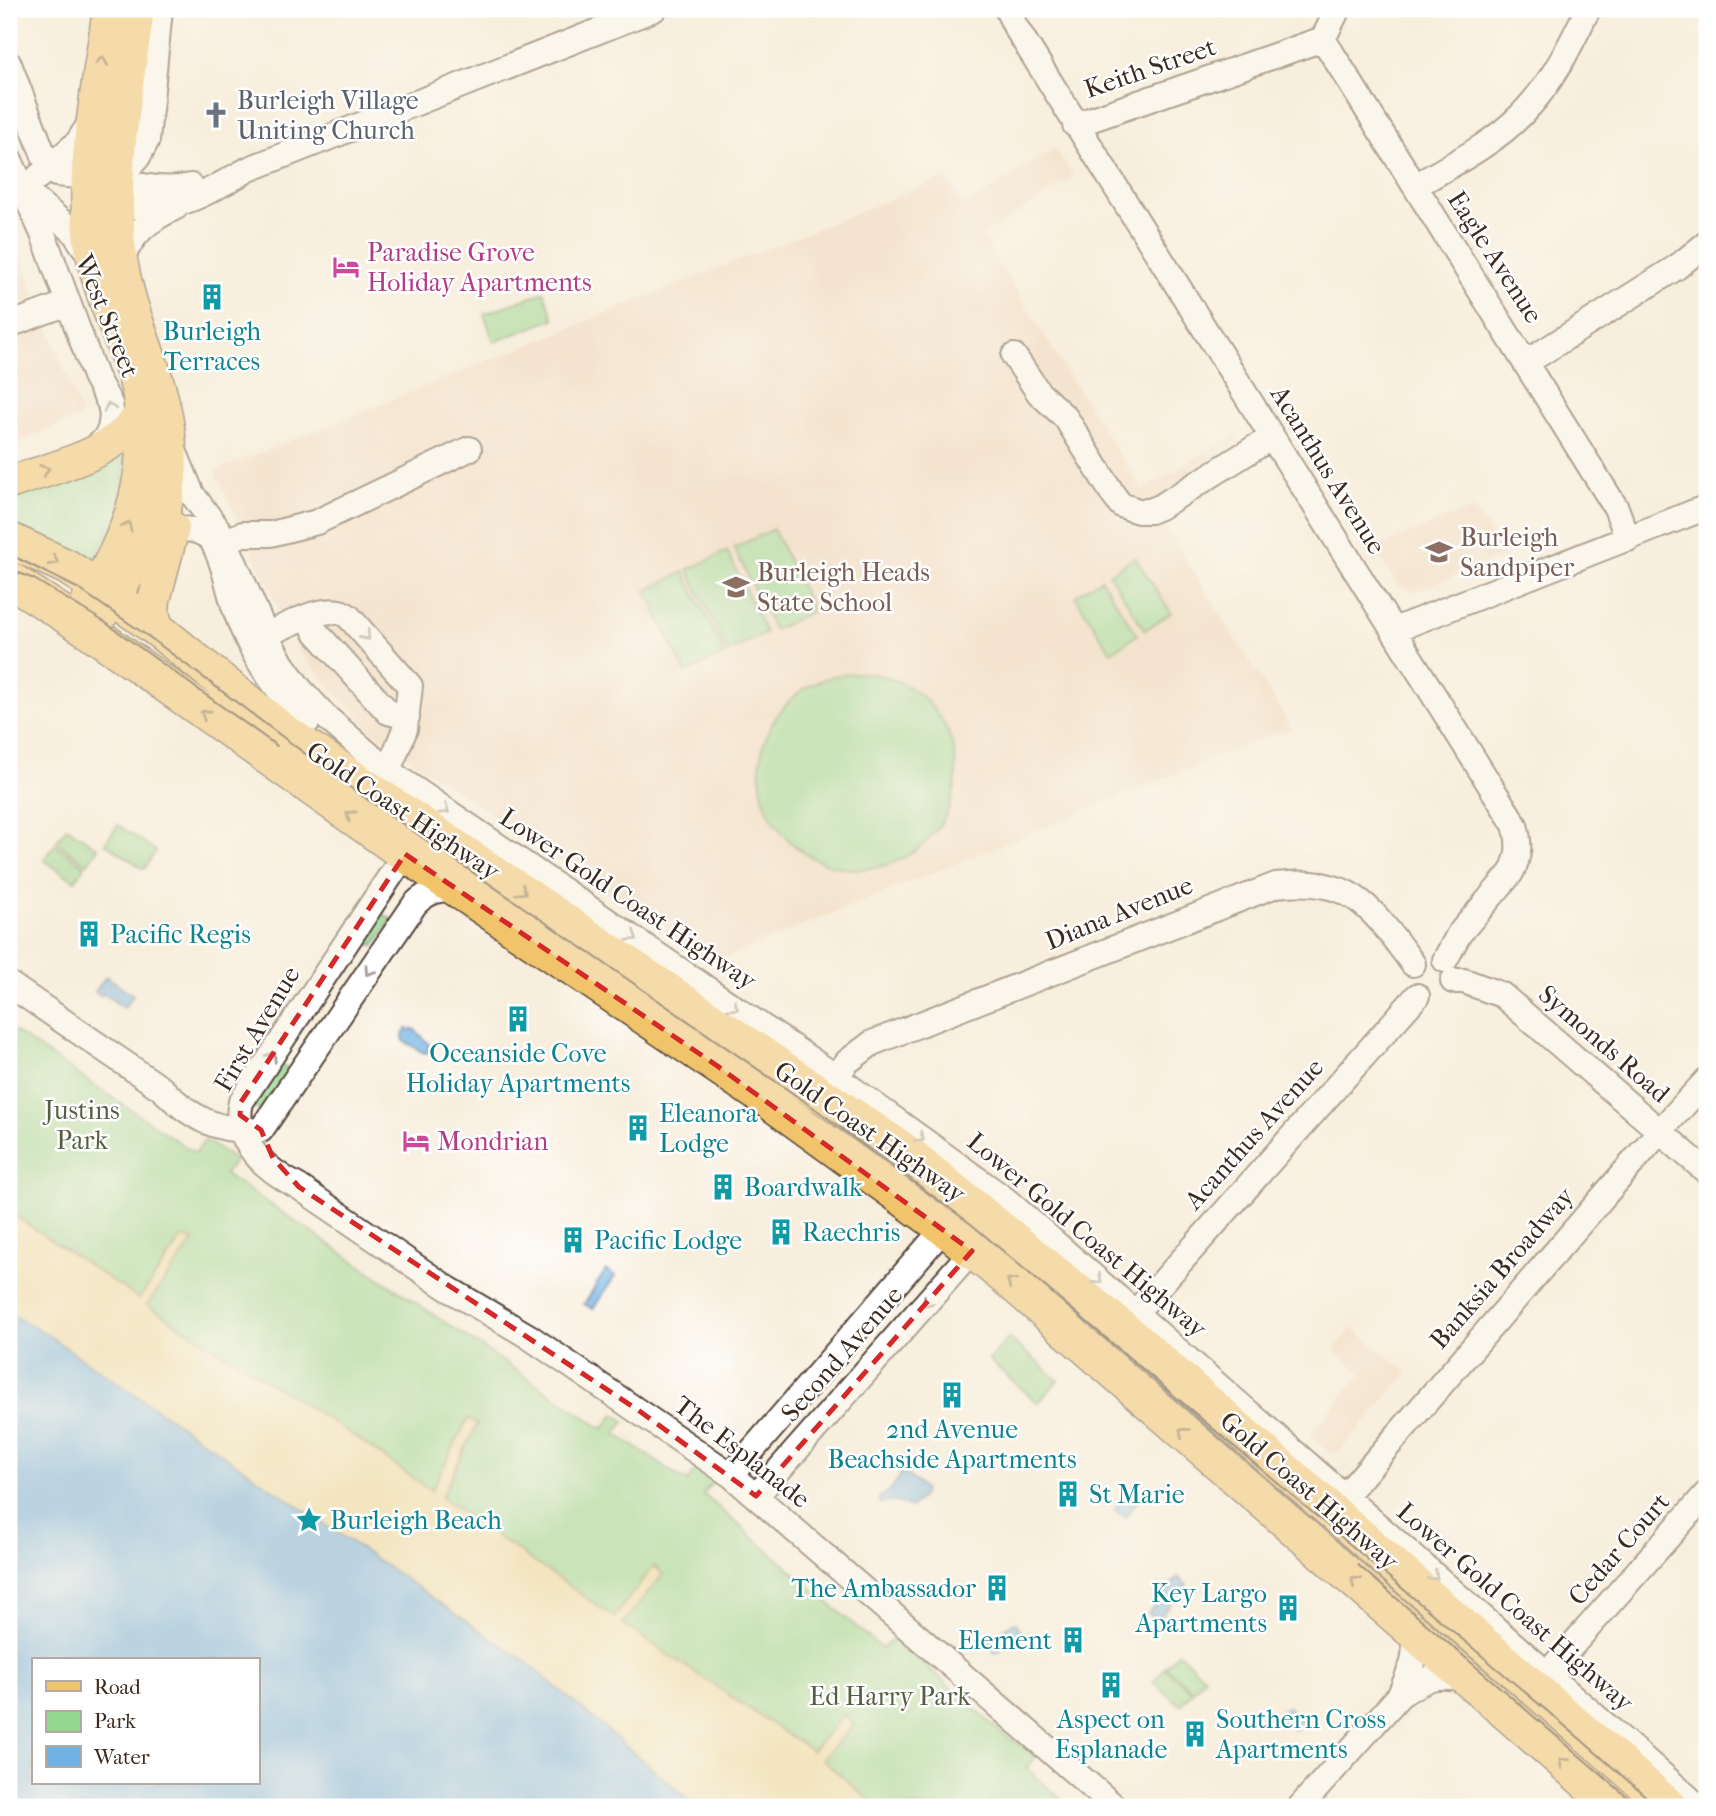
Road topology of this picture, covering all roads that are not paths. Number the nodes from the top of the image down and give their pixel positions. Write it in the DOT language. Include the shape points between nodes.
graph roads {
  1 [pos="109,9"];
  2 [pos="138,9"];
  3 [pos="160,9"];
  4 [pos="654,9"];
  5 [pos="1007,9"];
  6 [pos="1338,9"];
  7 [pos="1588,9"];
  8 [pos="1323,39"];
  9 [pos="9,64"];
  10 [pos="95,113"];
  11 [pos="1075,125"];
  12 [pos="34,130"];
  13 [pos="9,145"];
  14 [pos="9,158"];
  15 [pos="48,168"];
  16 [pos="249,169"];
  17 [pos="1415,186"];
  18 [pos="103,191"];
  19 [pos="20,194"];
  20 [pos="198,196"];
  21 [pos="1707,243"];
  22 [pos="107,262"];
  23 [pos="68,303"];
  24 [pos="9,325"];
  25 [pos="1014,356"];
  26 [pos="1527,362"];
  27 [pos="141,412"];
  28 [pos="1272,437"];
  29 [pos="171,446"];
  30 [pos="469,449"];
  31 [pos="82,457"];
  32 [pos="9,483"];
  33 [pos="1707,507"];
  34 [pos="164,531"];
  35 [pos="1628,539"];
  36 [pos="9,540"];
  37 [pos="220,543"];
  38 [pos="9,579"];
  39 [pos="105,592"];
  40 [pos="310,617"];
  41 [pos="83,626"];
  42 [pos="157,629"];
  43 [pos="1394,630"];
  44 [pos="266,635"];
  45 [pos="258,659"];
  46 [pos="407,717"];
  47 [pos="388,771"];
  48 [pos="405,854"];
  49 [pos="457,888"];
  50 [pos="377,895"];
  51 [pos="407,915"];
  52 [pos="1413,964"];
  53 [pos="1449,971"];
  54 [pos="9,984"];
  55 [pos="1417,996"];
  56 [pos="836,1077"];
  57 [pos="1707,1080"];
  58 [pos="248,1125"];
  59 [pos="1660,1131"];
  60 [pos="1707,1172"];
  61 [pos="944,1228"];
  62 [pos="972,1251"];
  63 [pos="920,1255"];
  64 [pos="948,1278"];
  65 [pos="1136,1312"];
  66 [pos="758,1443"];
  67 [pos="784,1465"];
  68 [pos="731,1475"];
  69 [pos="1707,1493"];
  70 [pos="756,1496"];
  71 [pos="1344,1497"];
  72 [pos="1411,1629"];
  73 [pos="1546,1675"];
  74 [pos="1467,1679"];
  75 [pos="1400,1695"];
  76 [pos="1115,1807"];
  77 [pos="1300,1807"];
  78 [pos="1615,1807"];
  79 [pos="1670,1807"];
  80 [pos="1699,1807"];
  10 -- 1 [label="main road, one-way"];
  2 -- 18 [label="main road" via="119,146"];
  3 -- 18 [label="street" via="147,140 138,158"];
  4 -- 16 [label="street"];
  5 -- 11 [label="street, Acanthus Avenue"];
  6 -- 8 [label="street"];
  7 -- 17 [label="street" via="1565,56 1522,114 1485,144"];
  8 -- 11 [label="street, Keith Street"];
  8 -- 17 [label="street, Eagle Avenue"];
  9 -- 12 [label="street"];
  10 -- 15 [label="street" via="78,142"];
  10 -- 18 [label="main road"];
  11 -- 28 [label="street, Acanthus Avenue"];
  12 -- 13 [label="street" via="24,141"];
  12 -- 15 [label="street"];
  14 -- 19 [label="street, West Street"];
  15 -- 18 [label="street"];
  15 -- 19 [label="street"];
  16 -- 18 [label="street" via="177,189"];
  16 -- 20 [label="street"];
  17 -- 26 [label="street, Eagle Avenue"];
  18 -- 19 [label="street" via="44,200"];
  18 -- 20 [label="street" via="166,206"];
  18 -- 22 [label="main road" via="87,221"];
  19 -- 22 [label="street, West Street" via="74,231"];
  19 -- 23 [label="street, West Street" via="43,234"];
  20 -- 22 [label="street" via="145,225"];
  21 -- 26 [label="street"];
  22 -- 27 [label="main road"];
  22 -- 29 [label="main road" via="141,334 162,398"];
  23 -- 24 [label="street"];
  31 -- 23 [label="street, West Street, one-way" via="104,440 112,416"];
  25 -- 28 [label="street" via="1039,393 1066,418 1114,496 1129,509 1160,507"];
  26 -- 35 [label="street, Eagle Avenue" via="1616,508"];
  27 -- 31 [label="main road" via="121,438"];
  39 -- 27 [label="main road, one-way" via="136,501"];
  28 -- 43 [label="street, Acanthus Avenue"];
  29 -- 34 [label="main road" via="177,511"];
  29 -- 37 [label="street, Lower Gold Coast Highway" via="192,494 215,524"];
  30 -- 37 [label="street" via="317,522 271,534 243,534"];
  32 -- 31 [label="main road, one-way"];
  33 -- 35 [label="street"];
  34 -- 37 [label="street" via="201,531"];
  34 -- 39 [label="main road"];
  34 -- 42 [label="main road" via="153,611"];
  35 -- 43 [label="street"];
  36 -- 39 [label="highway, Gold Coast Highway, one-way"];
  37 -- 44 [label="street, Lower Gold Coast Highway"];
  37 -- 45 [label="street, Lower Gold Coast Highway" via="238,617"];
  38 -- 41 [label="highway, Gold Coast Highway"];
  39 -- 41 [label="main road"];
  39 -- 42 [label="highway, Gold Coast Highway"];
  40 -- 44 [label="street"];
  40 -- 46 [label="street" via="315,631 388,712"];
  40 -- 46 [label="street, one-way" via="330,610 349,617 408,683"];
  48 -- 41 [label="highway, Gold Coast Highway, one-way"];
  42 -- 79 [label="highway, Gold Coast Highway, one-way" via="282,730 909,1154 1126,1332"];
  43 -- 53 [label="street, Acanthus Avenue" via="1508,812 1520,843 1511,873 1458,934"];
  44 -- 45 [label="street"];
  44 -- 47 [label="street, Lower Gold Coast Highway" via="313,703"];
  45 -- 47 [label="street, Lower Gold Coast Highway" via="275,686 308,721 350,752"];
  46 -- 47 [label="street"];
  47 -- 56 [label="street, Lower Gold Coast Highway, one-way"];
  48 -- 49 [label="highway, Gold Coast Highway"];
  48 -- 50 [label="street, First Avenue"];
  49 -- 51 [label="street" via="426,894"];
  49 -- 61 [label="highway, Gold Coast Highway" via="773,1104"];
  50 -- 51 [label="street"];
  58 -- 50 [label="street, First Avenue, one-way" via="241,1102"];
  51 -- 58 [label="street, one-way"];
  52 -- 53 [label="street" via="1431,955"];
  52 -- 55 [label="street" via="1408,977"];
  52 -- 56 [label="street, Diana Avenue" via="1379,917 1347,893 1317,883 1276,886 873,1043"];
  53 -- 55 [label="street" via="1451,989 1439,999"];
  53 -- 59 [label="street, Symonds Road" via="1502,995"];
  54 -- 58 [label="street" via="162,1089 230,1110"];
  55 -- 65 [label="street, Acanthus Avenue"];
  56 -- 65 [label="street, Lower Gold Coast Highway, one-way" via="1006,1200"];
  57 -- 59 [label="street, Banksia Broadway"];
  58 -- 68 [label="street, The Esplanade" via="299,1187"];
  59 -- 60 [label="street, Symonds Road"];
  59 -- 71 [label="street, Banksia Broadway"];
  61 -- 62 [label="highway, Gold Coast Highway"];
  61 -- 63 [label="street, Second Avenue"];
  62 -- 64 [label="street, Second Avenue"];
  72 -- 62 [label="highway, Gold Coast Highway, one-way"];
  63 -- 64 [label="street"];
  63 -- 66 [label="street, Second Avenue"];
  64 -- 67 [label="street, Second Avenue, one-way"];
  65 -- 71 [label="street, Lower Gold Coast Highway"];
  66 -- 67 [label="street"];
  66 -- 68 [label="street, Second Avenue"];
  67 -- 70 [label="street, Second Avenue"];
  68 -- 70 [label="street, The Esplanade"];
  69 -- 73 [label="street, Cedar Court"];
  70 -- 76 [label="street, The Esplanade"];
  71 -- 73 [label="street, Lower Gold Coast Highway, one-way"];
  72 -- 74 [label="highway, Gold Coast Highway"];
  72 -- 75 [label="street" via="1413,1663"];
  73 -- 80 [label="street, Lower Gold Coast Highway"];
  74 -- 75 [label="street" via="1429,1677"];
  78 -- 74 [label="highway, Gold Coast Highway, one-way"];
  75 -- 77 [label="street"];
}
